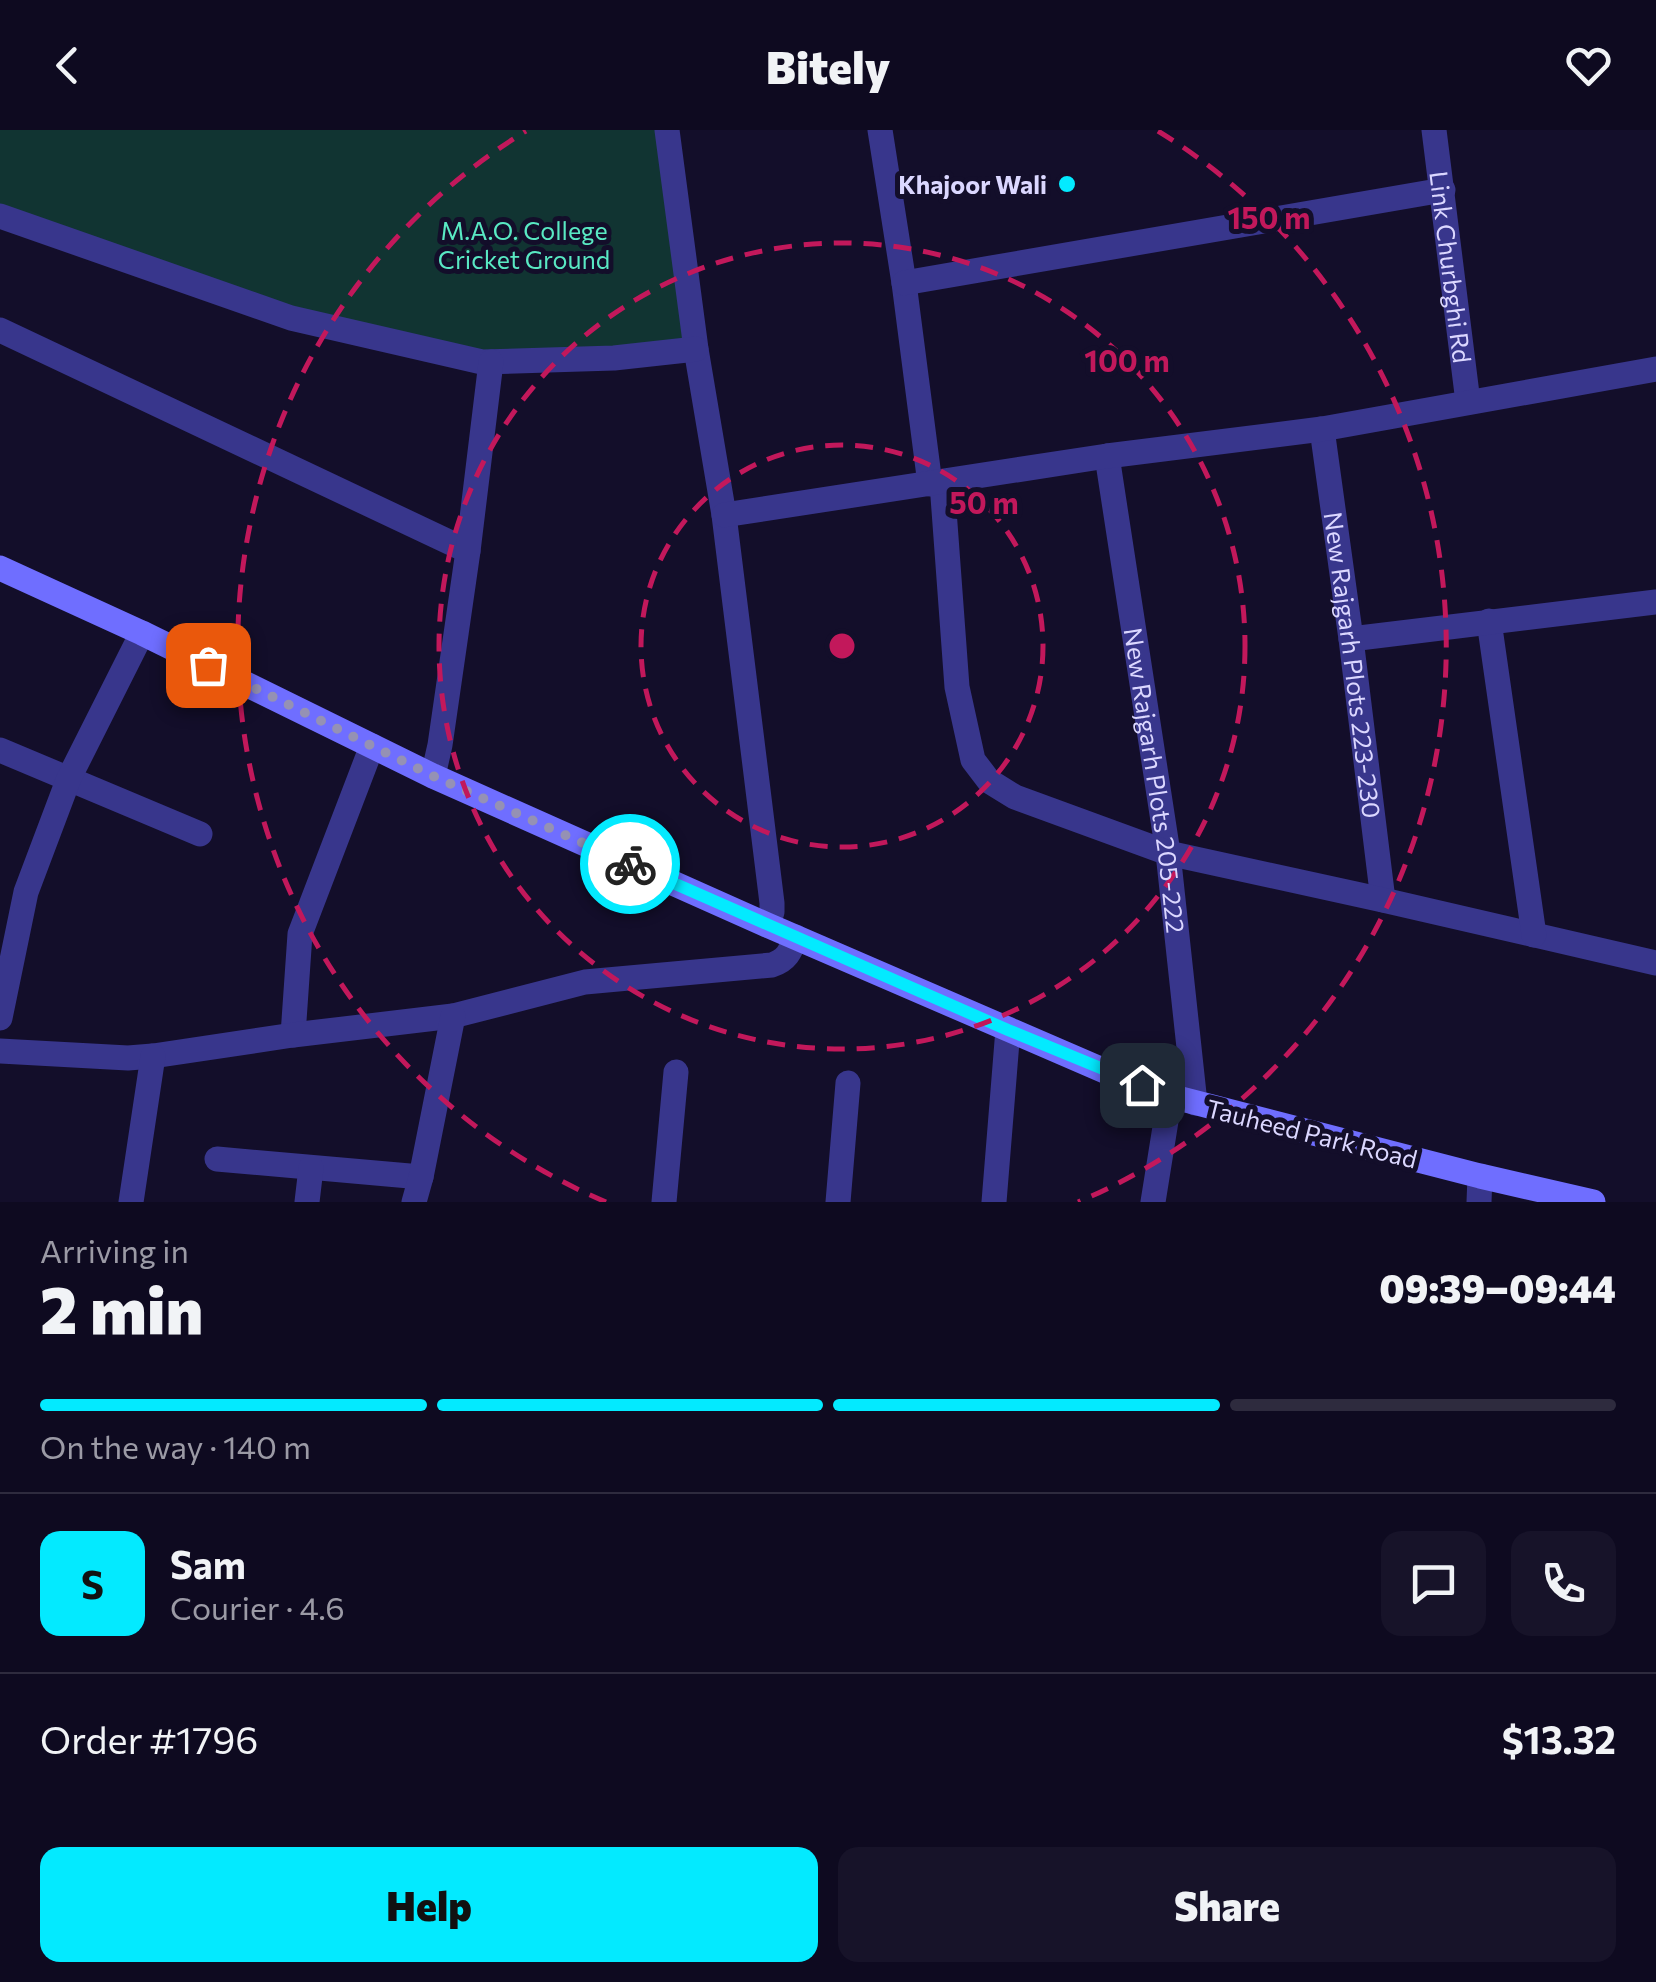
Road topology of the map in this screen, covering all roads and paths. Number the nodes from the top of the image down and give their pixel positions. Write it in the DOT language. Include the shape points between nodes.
graph roads {
  1 [pos="667,130"];
  2 [pos="880,130"];
  3 [pos="1434,130"];
  4 [pos="1443,190"];
  5 [pos="0,216"];
  6 [pos="904,282"];
  7 [pos="0,330"];
  8 [pos="696,349"];
  9 [pos="491,362"];
  10 [pos="1656,369"];
  11 [pos="1468,402"];
  12 [pos="1322,428"];
  13 [pos="1107,456"];
  14 [pos="936,484"];
  15 [pos="724,515"];
  16 [pos="468,551"];
  17 [pos="0,568"];
  18 [pos="1656,602"];
  19 [pos="1489,620"];
  20 [pos="142,633"];
  21 [pos="1352,639"];
  22 [pos="372,746"];
  23 [pos="0,750"];
  24 [pos="433,776"];
  25 [pos="68,778"];
  26 [pos="200,834"];
  27 [pos="1168,853"];
  28 [pos="1384,900"];
  29 [pos="766,925"];
  30 [pos="1534,935"];
  31 [pos="796,937"];
  32 [pos="1656,963"];
  33 [pos="453,1016"];
  34 [pos="0,1018"];
  35 [pos="1008,1030"];
  36 [pos="294,1035"];
  37 [pos="0,1051"];
  38 [pos="154,1056"];
  39 [pos="676,1072"];
  40 [pos="848,1083"];
  41 [pos="1182,1099"];
  42 [pos="217,1159"];
  43 [pos="311,1168"];
  44 [pos="1480,1189"];
  45 [pos="418,1190"];
  46 [pos="1579,1200"];
  47 [pos="131,1202"];
  48 [pos="307,1202"];
  49 [pos="664,1202"];
  50 [pos="838,1202"];
  51 [pos="994,1202"];
  52 [pos="1153,1202"];
  1 -- 8 [label="street"];
  2 -- 6 [label="street"];
  3 -- 4 [label="street, Link Churbghi Rd"];
  4 -- 6 [label="street"];
  4 -- 11 [label="street, Link Churbghi Rd"];
  5 -- 9 [label="street" via="291,318"];
  6 -- 14 [label="street"];
  7 -- 16 [label="street"];
  8 -- 9 [label="street"];
  8 -- 15 [label="street"];
  9 -- 16 [label="street"];
  10 -- 11 [label="street"];
  11 -- 12 [label="street"];
  12 -- 13 [label="street"];
  12 -- 21 [label="street, New Rajgarh Plots 223-230"];
  13 -- 14 [label="street"];
  13 -- 27 [label="street, New Rajgarh Plots 205-222"];
  14 -- 15 [label="street"];
  14 -- 27 [label="street" via="956,687 974,760 1014,798"];
  15 -- 29 [label="street" via="772,902"];
  16 -- 24 [label="street"];
  17 -- 20 [label="main road, Tauheed Park Road"];
  18 -- 19 [label="street"];
  19 -- 21 [label="street"];
  19 -- 30 [label="street"];
  20 -- 22 [label="main road, Tauheed Park Road"];
  20 -- 25 [label="street"];
  21 -- 28 [label="street, New Rajgarh Plots 223-230"];
  22 -- 24 [label="main road, Tauheed Park Road"];
  22 -- 36 [label="street" via="300,934"];
  23 -- 25 [label="street"];
  24 -- 29 [label="main road, Tauheed Park Road"];
  25 -- 26 [label="street"];
  25 -- 34 [label="street" via="26,892"];
  27 -- 28 [label="street"];
  27 -- 41 [label="street, New Rajgarh Plots 205-222"];
  28 -- 30 [label="street"];
  29 -- 31 [label="main road, Tauheed Park Road"];
  30 -- 32 [label="street"];
  31 -- 33 [label="street" via="790,954 772,965 585,982"];
  31 -- 35 [label="main road, Tauheed Park Road"];
  33 -- 36 [label="street"];
  33 -- 45 [label="street"];
  35 -- 41 [label="main road, Tauheed Park Road"];
  35 -- 51 [label="street"];
  36 -- 38 [label="street"];
  37 -- 38 [label="street"];
  38 -- 47 [label="street"];
  39 -- 49 [label="street"];
  40 -- 50 [label="street"];
  41 -- 44 [label="main road, Tauheed Park Road"];
  41 -- 52 [label="street, New Rajgarh Plots 205-222"];
  42 -- 43 [label="street"];
  43 -- 45 [label="street"];
  43 -- 48 [label="street"];
  44 -- 46 [label="main road, Tauheed Park Road"];
}
